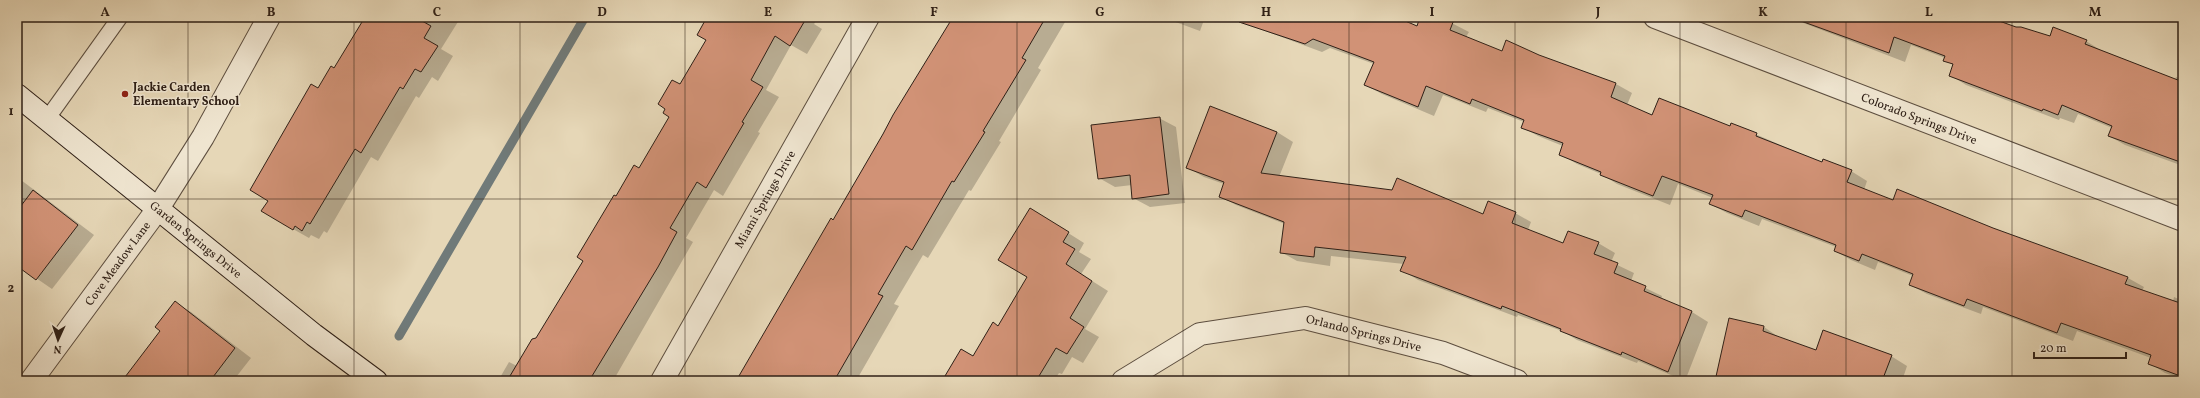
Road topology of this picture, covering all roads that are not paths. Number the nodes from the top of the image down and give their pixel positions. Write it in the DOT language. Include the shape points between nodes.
graph roads {
  1 [pos="120,17"];
  2 [pos="269,17"];
  3 [pos="868,17"];
  4 [pos="1655,17"];
  5 [pos="17,95"];
  6 [pos="46,119"];
  7 [pos="158,210"];
  8 [pos="2183,220"];
  9 [pos="31,381"];
  10 [pos="376,381"];
  11 [pos="662,381"];
  12 [pos="1123,381"];
  13 [pos="1517,381"];
  1 -- 6 [label="lane"];
  2 -- 7 [label="street, Cove Meadow Lane" via="203,137"];
  3 -- 11 [label="street, Miami Springs Drive"];
  4 -- 8 [label="street, Colorado Springs Drive"];
  5 -- 6 [label="street, Garden Springs Drive"];
  6 -- 7 [label="street, Garden Springs Drive"];
  7 -- 9 [label="street, Cove Meadow Lane"];
  7 -- 10 [label="street, Garden Springs Drive" via="314,335"];
  12 -- 13 [label="street, Orlando Springs Drive" via="1200,334 1305,318 1443,353"];
}
